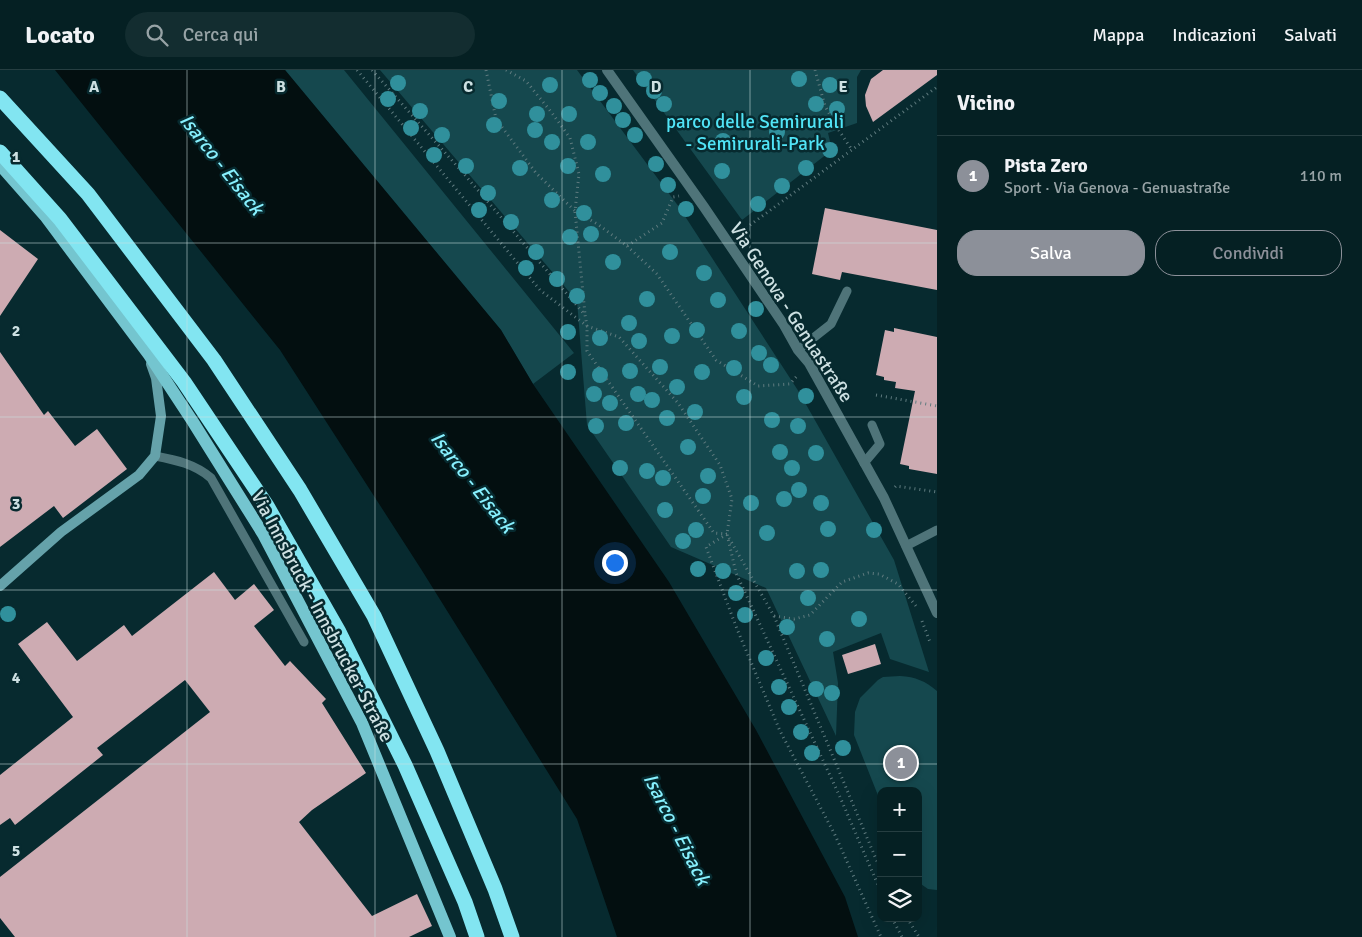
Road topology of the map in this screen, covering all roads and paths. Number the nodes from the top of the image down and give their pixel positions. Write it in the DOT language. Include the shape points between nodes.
graph roads {
  1 [pos="357,70"];
  2 [pos="372,70"];
  3 [pos="486,70"];
  4 [pos="506,70"];
  5 [pos="607,70"];
  6 [pos="815,70"];
  7 [pos="937,87"];
  8 [pos="0,98"];
  9 [pos="852,150"];
  10 [pos="0,152"];
  11 [pos="0,165"];
  12 [pos="694,192"];
  13 [pos="575,210"];
  14 [pos="728,241"];
  15 [pos="627,246"];
  16 [pos="847,292"];
  17 [pos="585,315"];
  18 [pos="587,326"];
  19 [pos="798,350"];
  20 [pos="148,355"];
  21 [pos="809,363"];
  22 [pos="876,395"];
  23 [pos="937,406"];
  24 [pos="872,425"];
  25 [pos="155,456"];
  26 [pos="864,463"];
  27 [pos="937,492"];
  28 [pos="884,498"];
  29 [pos="937,530"];
  30 [pos="727,534"];
  31 [pos="906,546"];
  32 [pos="0,586"];
  33 [pos="918,610"];
  34 [pos="937,613"];
  35 [pos="774,616"];
  36 [pos="921,618"];
  37 [pos="304,642"];
  38 [pos="930,642"];
  39 [pos="877,861"];
  40 [pos="877,883"];
  41 [pos="894,922"];
  42 [pos="910,922"];
  43 [pos="450,937"];
  44 [pos="477,937"];
  45 [pos="512,937"];
  46 [pos="881,937"];
  47 [pos="902,937"];
  48 [pos="919,937"];
  1 -- 18 [label="path" via="540,290"];
  2 -- 17 [label="path"];
  3 -- 13 [label="path" via="496,119 536,173"];
  4 -- 13 [label="path" via="526,81 570,138 579,174"];
  5 -- 12 [label="street, Via Genova - Genuastraße"];
  6 -- 9 [label="path" via="825,106"];
  7 -- 9 [label="path"];
  8 -- 45 [label="highway" via="88,194 214,360 300,490 374,616 437,751"];
  9 -- 14 [label="path"];
  10 -- 44 [label="highway" via="60,219 184,382 267,506 339,632 406,765"];
  11 -- 20 [label="main road, Via Innsbruck - Innsbrucker Straße" via="44,216"];
  12 -- 14 [label="street, Via Genova - Genuastraße"];
  12 -- 15 [label="path" via="673,198 662,223"];
  13 -- 15 [label="path"];
  13 -- 17 [label="path"];
  14 -- 19 [label="street, Via Genova - Genuastraße"];
  15 -- 21 [label="path" via="657,274 716,360 758,386 790,384"];
  16 -- 19 [label="lane" via="831,324"];
  17 -- 18 [label="path"];
  18 -- 30 [label="path" via="587,351 714,533"];
  18 -- 30 [label="path" via="619,336 678,403 720,466 732,499"];
  19 -- 21 [label="street, Via Genova - Genuastraße"];
  20 -- 25 [label="main road" via="156,378 161,416"];
  20 -- 43 [label="main road, Via Innsbruck - Innsbrucker Straße" via="263,534 353,706"];
  21 -- 26 [label="street, Via Genova - Genuastraße"];
  22 -- 23 [label="path"];
  24 -- 26 [label="lane" via="880,444"];
  25 -- 32 [label="main road" via="138,475 61,532"];
  25 -- 37 [label="lane" via="179,460 212,478"];
  26 -- 28 [label="street, Via Genova - Genuastraße"];
  27 -- 28 [label="path" via="896,486"];
  28 -- 31 [label="street, Via Genova - Genuastraße"];
  29 -- 31 [label="lane"];
  30 -- 35 [label="path"];
  30 -- 40 [label="path" via="736,573"];
  30 -- 46 [label="path" via="706,547 737,629 780,731 835,835"];
  31 -- 34 [label="street, Via Genova - Genuastraße"];
  33 -- 35 [label="path" via="898,584 879,574 868,573 842,582 810,615 794,619"];
  35 -- 39 [label="path"];
  36 -- 38 [label="path"];
  41 -- 47 [label="path"];
  42 -- 48 [label="path"];
}
